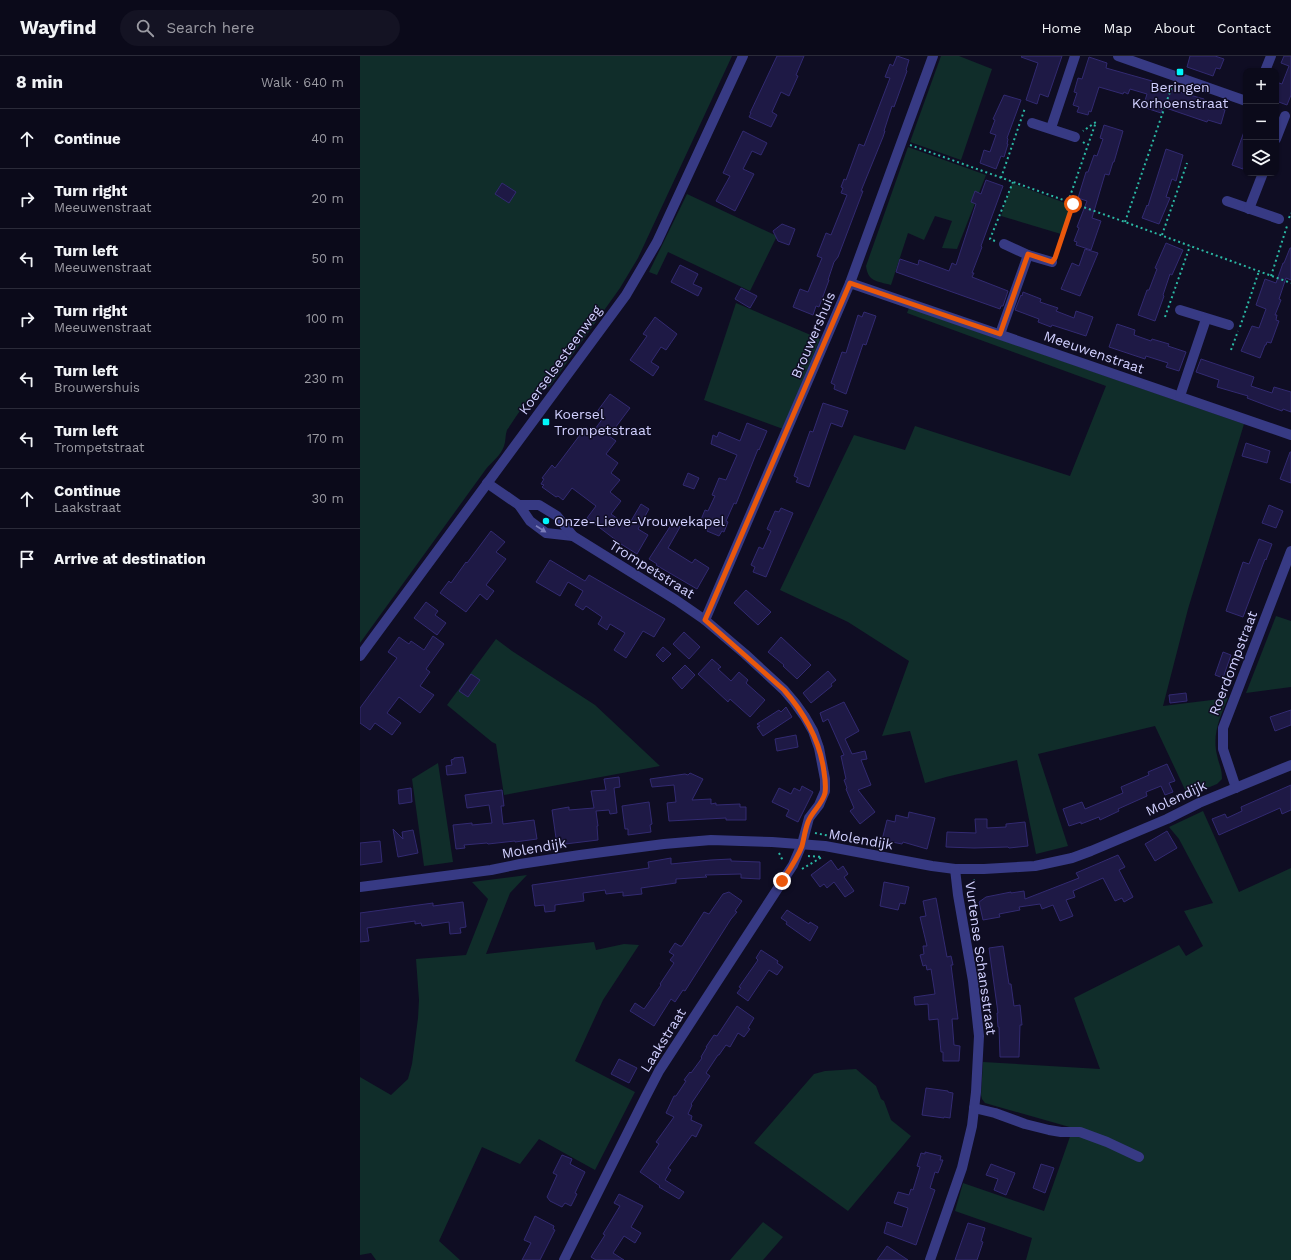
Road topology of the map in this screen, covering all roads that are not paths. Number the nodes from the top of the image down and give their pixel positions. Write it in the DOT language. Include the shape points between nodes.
graph roads {
  1 [pos="742,56"];
  2 [pos="933,56"];
  3 [pos="1075,56"];
  4 [pos="1118,56"];
  5 [pos="1270,56"];
  6 [pos="1266,68"];
  7 [pos="1243,100"];
  8 [pos="1284,115"];
  9 [pos="1032,122"];
  10 [pos="1051,128"];
  11 [pos="1279,130"];
  12 [pos="1075,137"];
  13 [pos="1262,176"];
  14 [pos="1227,201"];
  15 [pos="1249,209"];
  16 [pos="1279,219"];
  17 [pos="1004,244"];
  18 [pos="1028,254"];
  19 [pos="1052,262"];
  20 [pos="850,283"];
  21 [pos="1180,310"];
  22 [pos="1206,319"];
  23 [pos="1229,325"];
  24 [pos="1000,334"];
  25 [pos="1180,396"];
  26 [pos="1291,435"];
  27 [pos="487,483"];
  28 [pos="519,505"];
  29 [pos="573,536"];
  30 [pos="1291,551"];
  31 [pos="705,620"];
  32 [pos="360,656"];
  33 [pos="1291,765"];
  34 [pos="1236,788"];
  35 [pos="802,844"];
  36 [pos="955,872"];
  37 [pos="360,887"];
  38 [pos="974,1108"];
  39 [pos="1139,1157"];
  40 [pos="564,1260"];
  41 [pos="930,1260"];
  1 -- 27 [label="street, Koerselsesteenweg" via="657,242 626,294"];
  2 -- 20 [label="street, Brouwershuis"];
  3 -- 10 [label="street"];
  4 -- 7 [label="street"];
  5 -- 6 [label="street"];
  8 -- 11 [label="street"];
  9 -- 10 [label="street"];
  10 -- 12 [label="street"];
  13 -- 15 [label="street"];
  14 -- 15 [label="street"];
  15 -- 16 [label="street"];
  17 -- 18 [label="street"];
  18 -- 19 [label="street"];
  18 -- 24 [label="street"];
  20 -- 24 [label="street, Meeuwenstraat"];
  20 -- 31 [label="street, Brouwershuis"];
  21 -- 22 [label="street"];
  22 -- 23 [label="street"];
  22 -- 25 [label="street"];
  24 -- 25 [label="street, Meeuwenstraat"];
  25 -- 26 [label="street, Meeuwenstraat"];
  27 -- 28 [label="street, Trompetstraat"];
  27 -- 32 [label="street, Koerselsesteenweg"];
  28 -- 29 [label="street, Trompetstraat, one-way" via="530,521 546,533"];
  28 -- 29 [label="street, Trompetstraat" via="539,505 557,516"];
  29 -- 31 [label="street, Trompetstraat"];
  30 -- 34 [label="street, Roerdompstraat" via="1223,728 1223,749"];
  31 -- 35 [label="street, Trompetstraat" via="784,690 813,732 823,763 825,791 809,818"];
  33 -- 34 [label="street, Molendijk"];
  34 -- 36 [label="street, Molendijk" via="1072,858 1029,866"];
  35 -- 36 [label="street, Molendijk" via="825,846"];
  35 -- 37 [label="street, Molendijk" via="736,840 691,841"];
  35 -- 40 [label="street, Laakstraat" via="793,865 659,1071"];
  36 -- 38 [label="street, Vurtense Schansstraat" via="973,981 979,1036"];
  38 -- 39 [label="street" via="1049,1130 1086,1133"];
  38 -- 41 [label="street, Vurtense Schansstraat" via="962,1168"];
}
